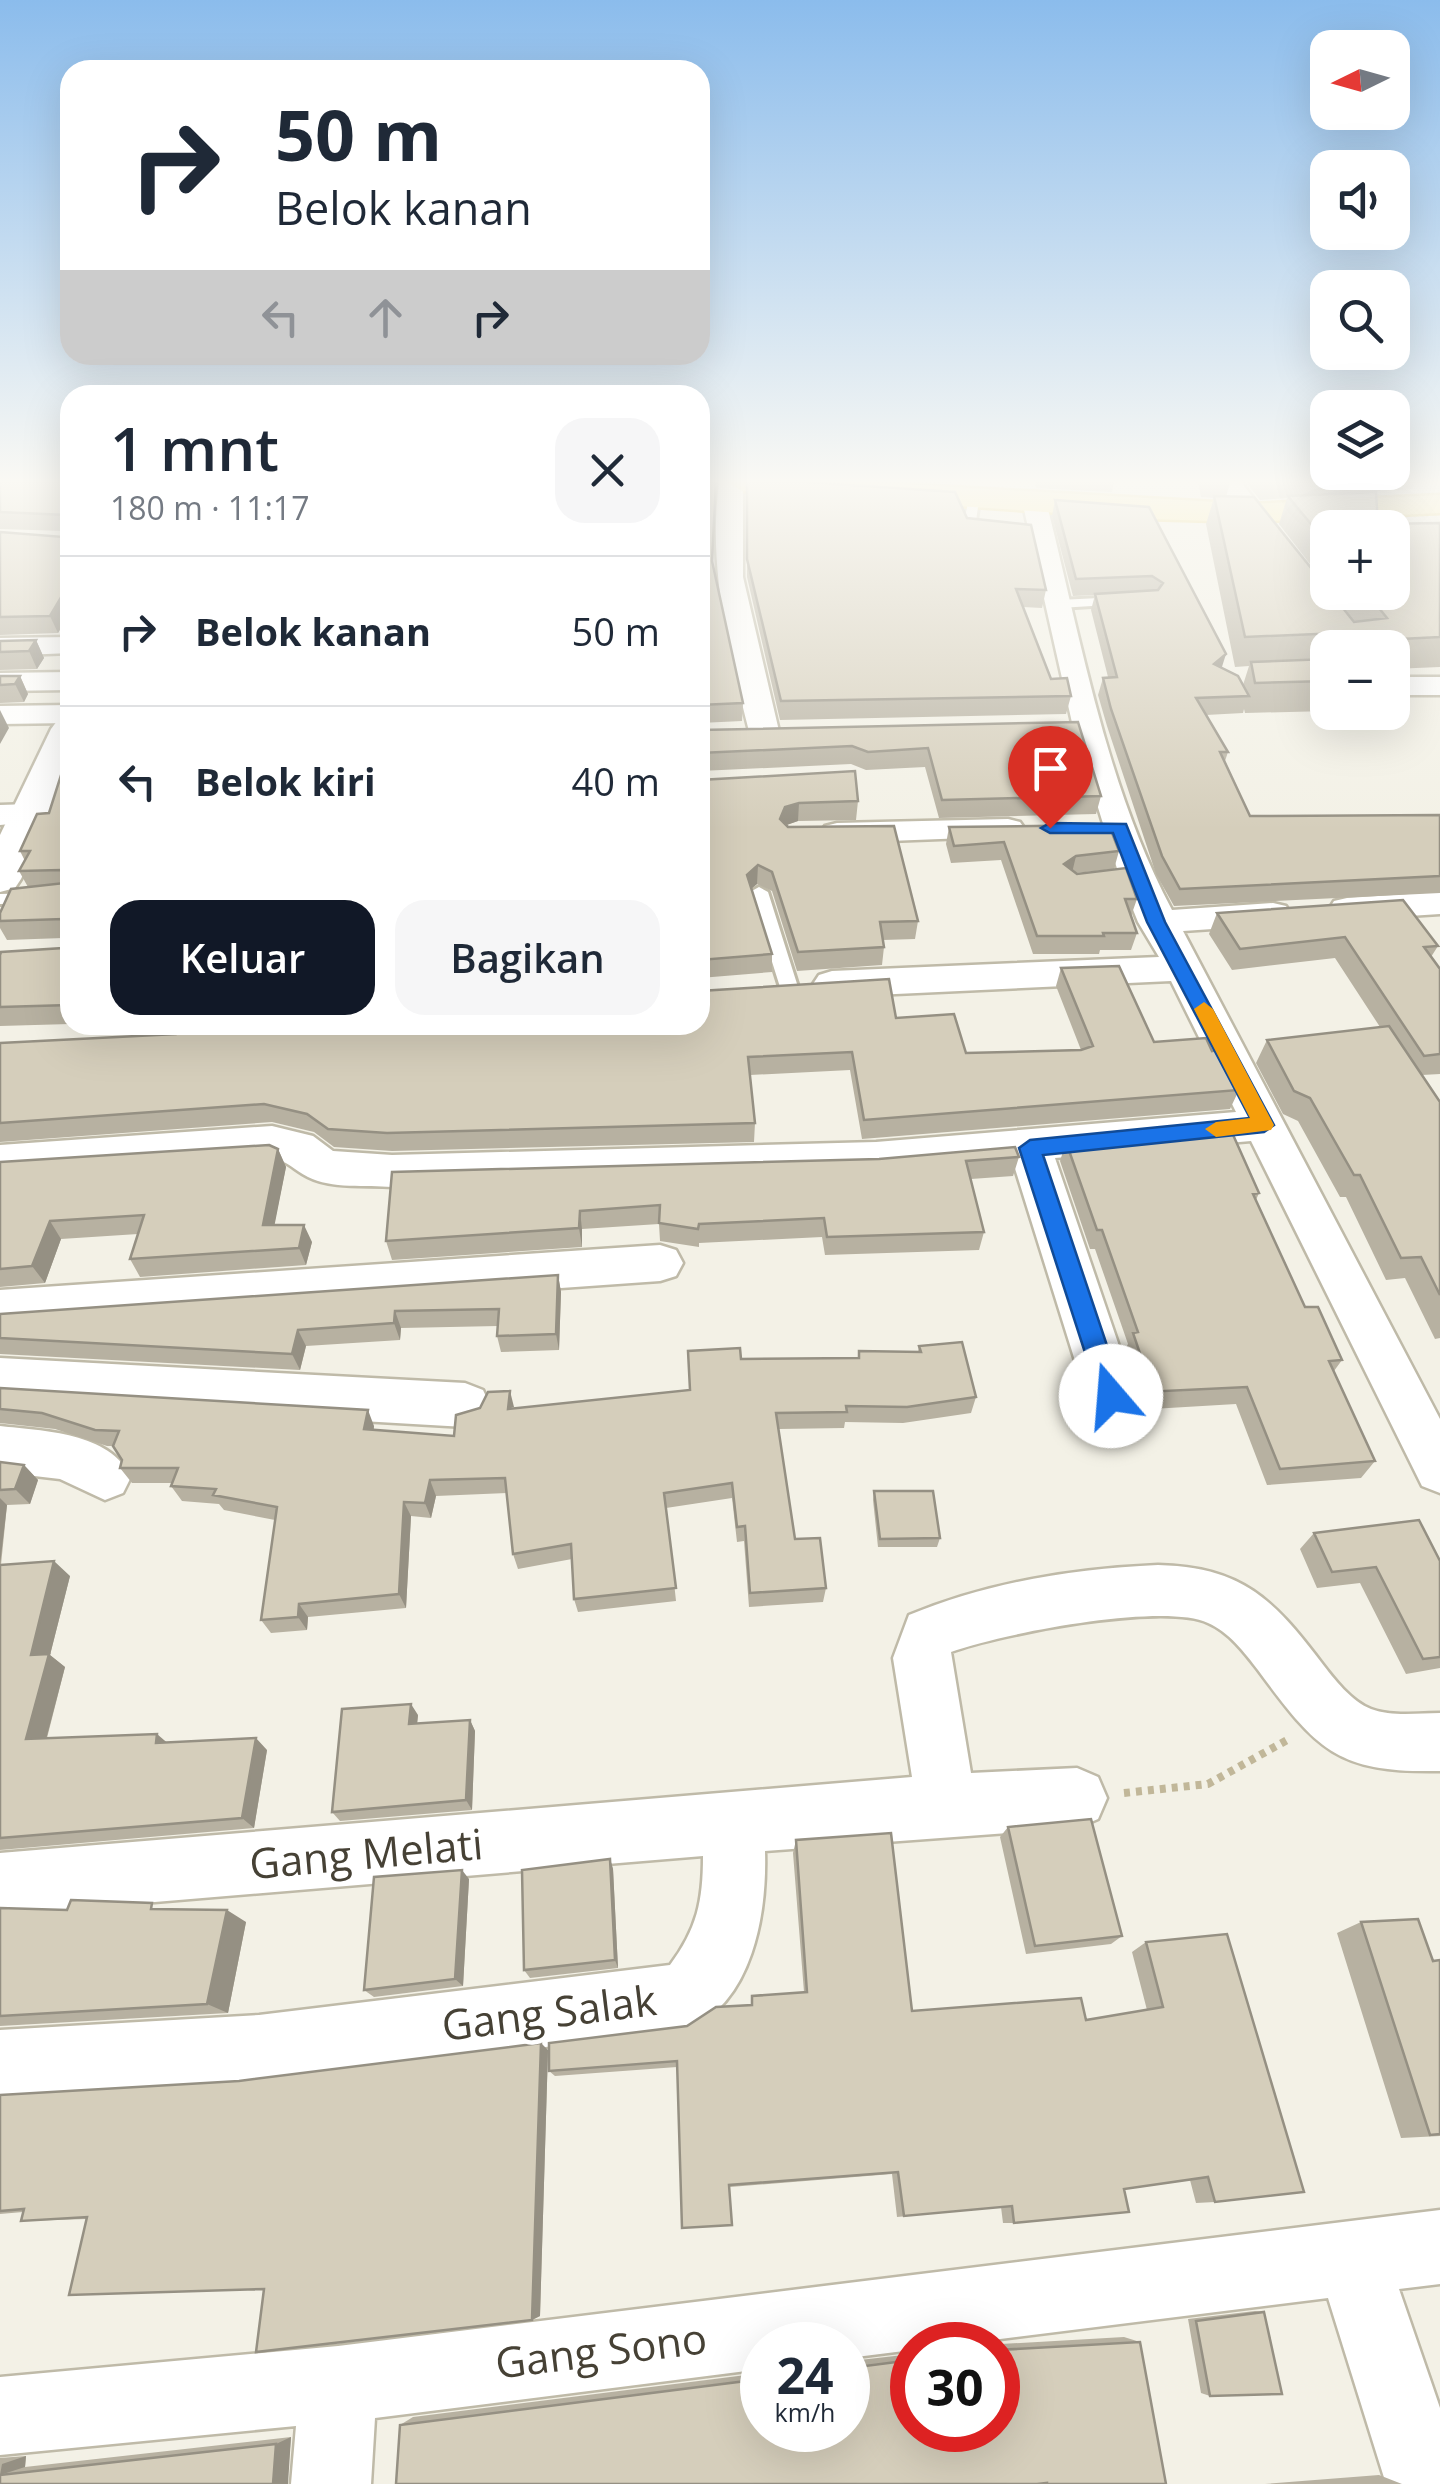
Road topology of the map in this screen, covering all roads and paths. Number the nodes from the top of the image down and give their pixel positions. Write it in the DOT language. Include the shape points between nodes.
graph roads {
  1 [pos="723,598"];
  2 [pos="1057,598"];
  3 [pos="1130,600"];
  4 [pos="1058,604"];
  5 [pos="60,645"];
  6 [pos="0,647"];
  7 [pos="60,681"];
  8 [pos="0,682"];
  9 [pos="1410,686"];
  10 [pos="1440,686"];
  11 [pos="0,714"];
  12 [pos="60,714"];
  13 [pos="1050,727"];
  14 [pos="1088,727"];
  15 [pos="802,730"];
  16 [pos="764,731"];
  17 [pos="732,732"];
  18 [pos="60,772"];
  19 [pos="15,814"];
  20 [pos="1032,828"];
  21 [pos="799,835"];
  22 [pos="0,879"];
  23 [pos="759,892"];
  24 [pos="60,898"];
  25 [pos="0,899"];
  26 [pos="1434,913"];
  27 [pos="1156,922"];
  28 [pos="1182,968"];
  29 [pos="771,988"];
  30 [pos="1264,1125"];
  31 [pos="1030,1148"];
  32 [pos="0,1161"];
  33 [pos="660,1263"];
  34 [pos="0,1309"];
  35 [pos="0,1379"];
  36 [pos="1111,1396"];
  37 [pos="465,1405"];
  38 [pos="1427,1417"];
  39 [pos="0,1448"];
  40 [pos="1440,1470"];
  41 [pos="105,1478"];
  42 [pos="1330,1717"];
  43 [pos="1440,1742"];
  44 [pos="1077,1798"];
  45 [pos="946,1804"];
  46 [pos="733,1823"];
  47 [pos="0,1884"];
  48 [pos="0,2064"];
  49 [pos="1440,2247"];
  50 [pos="1352,2258"];
  51 [pos="338,2384"];
  52 [pos="0,2416"];
  53 [pos="332,2484"];
  54 [pos="1426,2484"];
  1 -- 16 [label="street"];
  2 -- 4 [label="street"];
  3 -- 4 [label="lane"];
  4 -- 14 [label="street"];
  5 -- 6 [label="street"];
  7 -- 8 [label="street"];
  9 -- 10 [label="street"];
  11 -- 12 [label="street"];
  13 -- 14 [label="street"];
  14 -- 27 [label="street" via="1102,828"];
  15 -- 16 [label="street"];
  16 -- 17 [label="street"];
  18 -- 19 [label="street"];
  19 -- 22 [label="street"];
  20 -- 21 [label="street"];
  23 -- 29 [label="lane"];
  24 -- 25 [label="lane"];
  26 -- 27 [label="street"];
  27 -- 28 [label="street"];
  28 -- 29 [label="street"];
  28 -- 30 [label="street"];
  30 -- 31 [label="street"];
  30 -- 38 [label="street"];
  31 -- 32 [label="street" via="392,1171 323,1166 298,1147 242,1142"];
  31 -- 36 [label="street"];
  33 -- 34 [label="street"];
  35 -- 37 [label="street" via="128,1381"];
  38 -- 40 [label="street"];
  39 -- 41 [label="street" via="68,1458"];
  42 -- 43 [label="street" via="1366,1738"];
  42 -- 44 [label="path" via="1208,1784"];
  42 -- 45 [label="street" via="1271,1639 1212,1597 1186,1592 1078,1600 950,1623 928,1634 921,1658"];
  44 -- 45 [label="street"];
  45 -- 46 [label="street"];
  46 -- 47 [label="street, Gang Melati"];
  46 -- 48 [label="street, Gang Salak" via="727,1941 688,1996 259,2049"];
  49 -- 50 [label="street, Gang Sono"];
  50 -- 51 [label="street, Gang Sono"];
  50 -- 54 [label="street"];
  51 -- 52 [label="street, Gang Sono"];
  51 -- 53 [label="street"];
}
